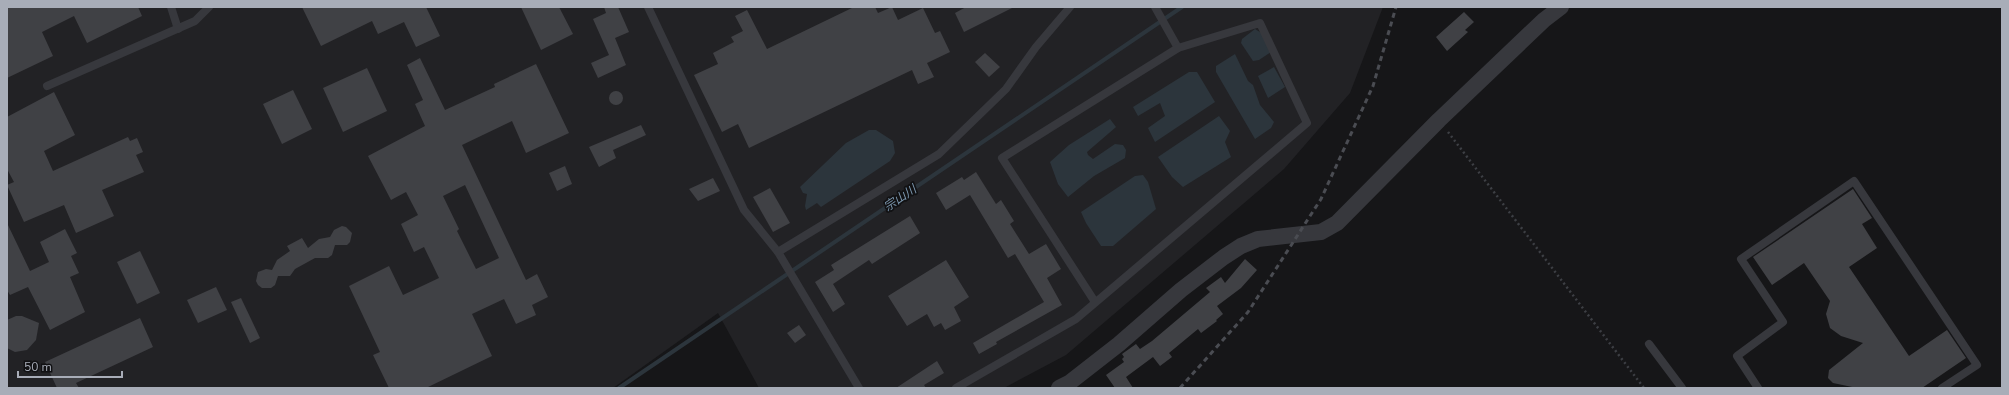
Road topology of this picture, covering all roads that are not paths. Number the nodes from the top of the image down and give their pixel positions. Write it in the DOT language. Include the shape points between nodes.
graph roads {
  1 [pos="171,7"];
  2 [pos="209,7"];
  3 [pos="648,7"];
  4 [pos="1070,7"];
  5 [pos="1155,7"];
  6 [pos="1561,7"];
  7 [pos="178,29"];
  8 [pos="1178,48"];
  9 [pos="47,86"];
  10 [pos="778,252"];
  11 [pos="1095,302"];
  12 [pos="1649,344"];
  13 [pos="859,388"];
  14 [pos="956,388"];
  15 [pos="1058,388"];
  16 [pos="1682,388"];
  17 [pos="1758,388"];
  18 [pos="1942,388"];
  1 -- 7 [label="lane"];
  2 -- 7 [label="lane" via="195,21"];
  3 -- 10 [label="lane" via="744,210"];
  4 -- 10 [label="lane" via="1036,47 1006,89 939,154"];
  5 -- 8 [label="lane"];
  6 -- 15 [label="street" via="1544,20 1439,120 1337,223 1321,232 1258,239 1241,246 1181,290 1068,383"];
  7 -- 9 [label="lane"];
  8 -- 11 [label="lane" via="1002,158"];
  8 -- 11 [label="lane" via="1260,23 1307,123"];
  10 -- 13 [label="lane"];
  11 -- 14 [label="lane" via="1076,319"];
  12 -- 16 [label="lane"];
  17 -- 18 [label="lane" via="1737,356 1783,322 1741,259 1854,181 1977,365"];
}
